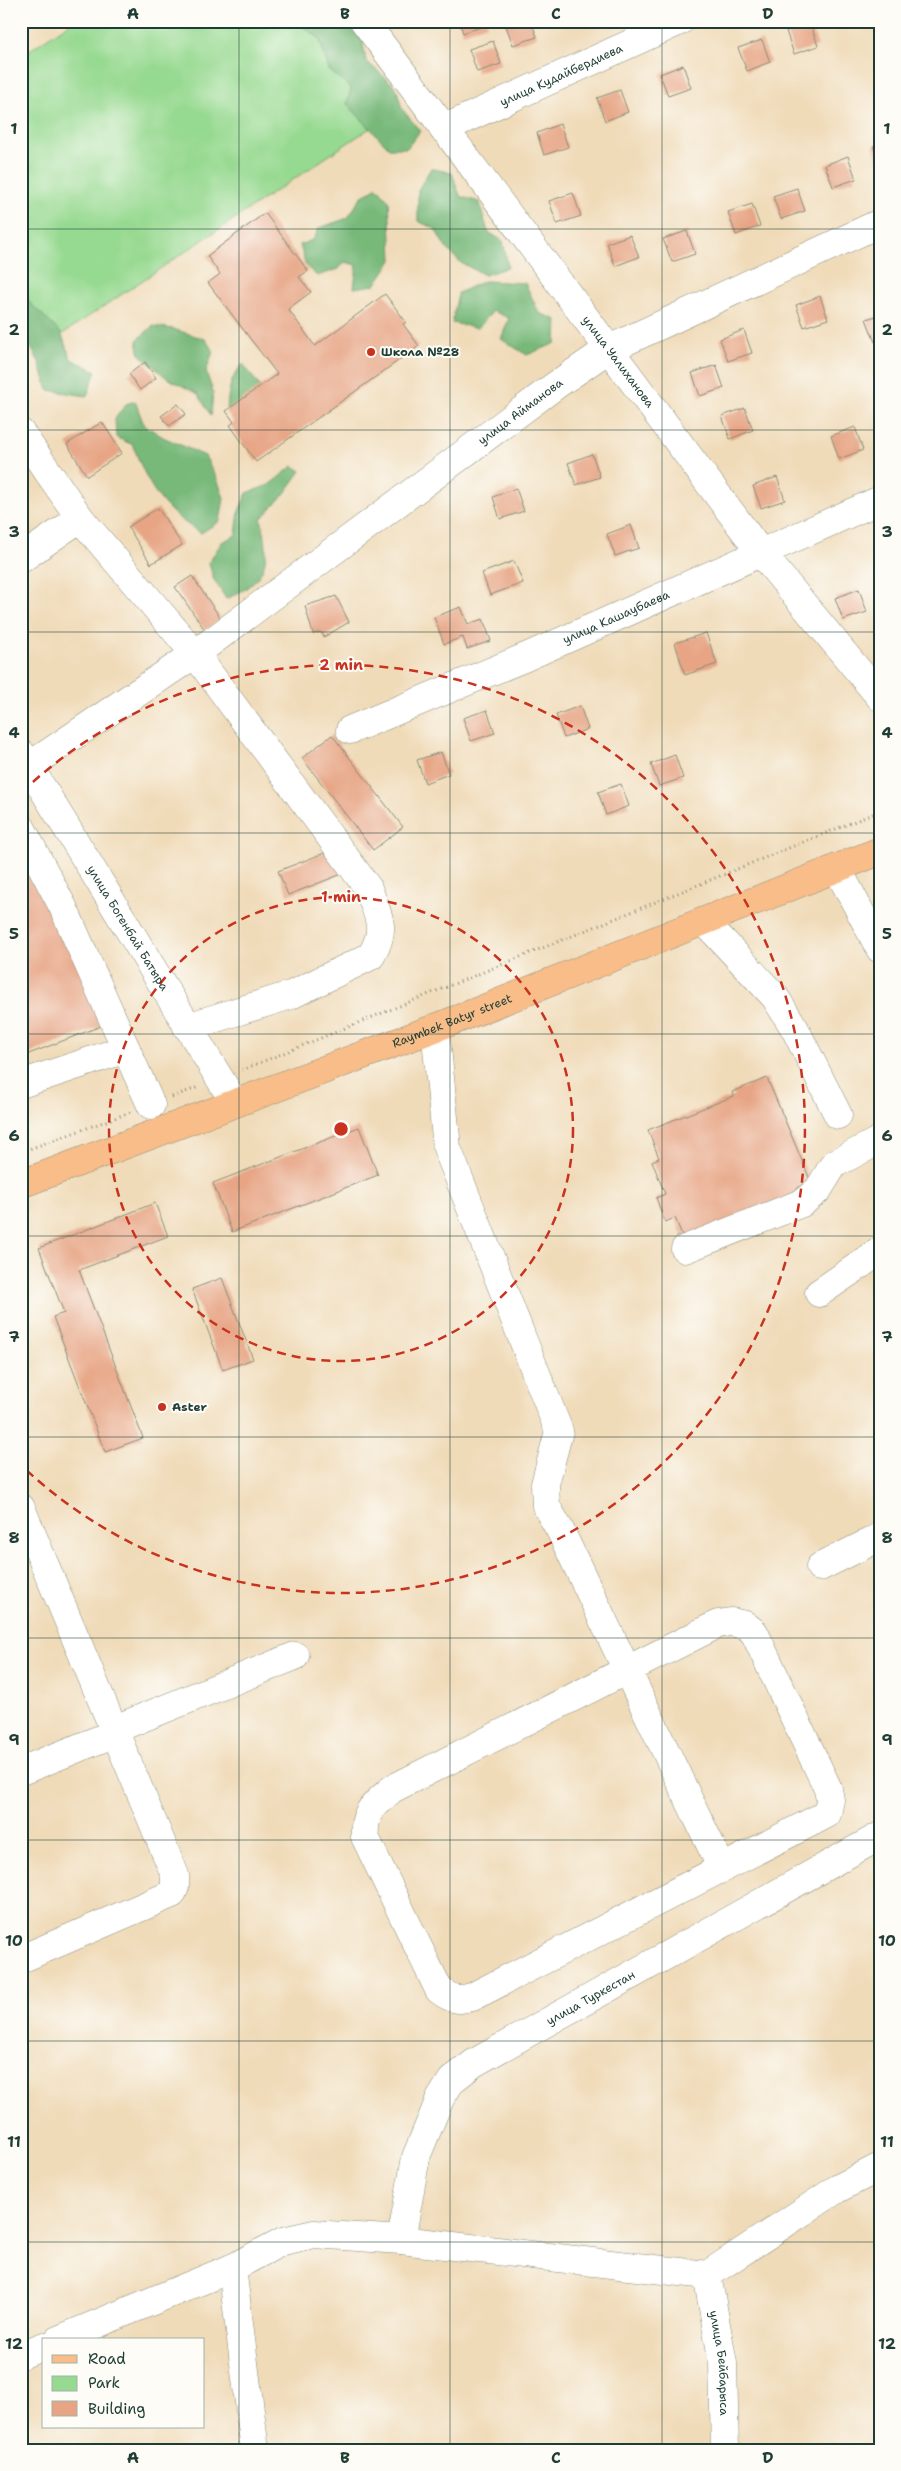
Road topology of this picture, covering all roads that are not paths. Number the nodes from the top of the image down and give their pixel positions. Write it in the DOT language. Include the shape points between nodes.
graph roads {
  1 [pos="364,21"];
  2 [pos="680,21"];
  3 [pos="442,129"];
  4 [pos="880,224"];
  5 [pos="608,350"];
  6 [pos="21,433"];
  7 [pos="880,500"];
  8 [pos="80,518"];
  9 [pos="762,553"];
  10 [pos="21,559"];
  11 [pos="195,654"];
  12 [pos="880,697"];
  13 [pos="350,730"];
  14 [pos="25,760"];
  15 [pos="21,827"];
  16 [pos="880,851"];
  17 [pos="837,868"];
  18 [pos="705,922"];
  19 [pos="879,946"];
  20 [pos="187,1027"];
  21 [pos="435,1028"];
  22 [pos="126,1049"];
  23 [pos="21,1084"];
  24 [pos="234,1102"];
  25 [pos="151,1105"];
  26 [pos="838,1116"];
  27 [pos="880,1140"];
  28 [pos="21,1184"];
  29 [pos="685,1249"];
  30 [pos="880,1251"];
  31 [pos="819,1293"];
  32 [pos="21,1508"];
  33 [pos="880,1537"];
  34 [pos="820,1567"];
  35 [pos="295,1656"];
  36 [pos="628,1672"];
  37 [pos="115,1730"];
  38 [pos="21,1771"];
  39 [pos="880,1836"];
  40 [pos="722,1869"];
  41 [pos="21,1959"];
  42 [pos="880,2167"];
  43 [pos="401,2240"];
  44 [pos="232,2268"];
  45 [pos="706,2275"];
  46 [pos="63,2338"];
  47 [pos="42,2347"];
  48 [pos="21,2355"];
  49 [pos="255,2450"];
  50 [pos="725,2450"];
  1 -- 3 [label="street, улица Уалиханова"];
  2 -- 3 [label="street, улица Кудайбердиева"];
  3 -- 5 [label="street, улица Уалиханова"];
  4 -- 5 [label="street, улица Айманова"];
  5 -- 9 [label="street, улица Уалиханова"];
  5 -- 11 [label="street, улица Айманова" via="556,384"];
  6 -- 8 [label="street"];
  7 -- 9 [label="street, улица Кашаубаева"];
  8 -- 10 [label="street"];
  8 -- 11 [label="street"];
  9 -- 12 [label="street, улица Уалиханова"];
  9 -- 13 [label="street, улица Кашаубаева"];
  11 -- 14 [label="street, улица Айманова"];
  11 -- 20 [label="street" via="368,888 382,928 371,956 291,995"];
  14 -- 20 [label="street, улица Богенбай Батыра"];
  15 -- 22 [label="street" via="64,907"];
  16 -- 17 [label="main road, Raymbek Batyr street"];
  17 -- 18 [label="main road, Raymbek Batyr street"];
  17 -- 19 [label="street"];
  18 -- 21 [label="main road, Raymbek Batyr street"];
  18 -- 26 [label="street" via="775,997 795,1028"];
  20 -- 24 [label="street, улица Богенбай Батыра"];
  21 -- 24 [label="main road, Raymbek Batyr street"];
  21 -- 36 [label="street" via="447,1148 560,1431 545,1484 546,1506"];
  22 -- 23 [label="street"];
  22 -- 25 [label="street"];
  24 -- 28 [label="main road, Raymbek Batyr street"];
  27 -- 29 [label="street" via="834,1164 818,1190 802,1203"];
  30 -- 31 [label="street"];
  32 -- 37 [label="street"];
  33 -- 34 [label="street"];
  35 -- 37 [label="street"];
  36 -- 40 [label="street"];
  36 -- 40 [label="street" via="718,1624 745,1625 754,1632 828,1789 830,1800 827,1814"];
  36 -- 40 [label="street" via="392,1789 369,1810 364,1824 365,1837 439,1990 449,1998 460,2000 472,1997"];
  37 -- 38 [label="street" via="108,1736"];
  37 -- 41 [label="street" via="176,1875 175,1887 172,1894"];
  39 -- 43 [label="street, улица Туркестан" via="474,2063 452,2080 440,2099 416,2157"];
  42 -- 45 [label="street" via="837,2189"];
  43 -- 44 [label="street" via="314,2234 283,2241"];
  43 -- 45 [label="street"];
  44 -- 46 [label="street"];
  44 -- 49 [label="street"];
  45 -- 50 [label="street, улица Бейбарыса" via="723,2364"];
  47 -- 48 [label="street"];
}
